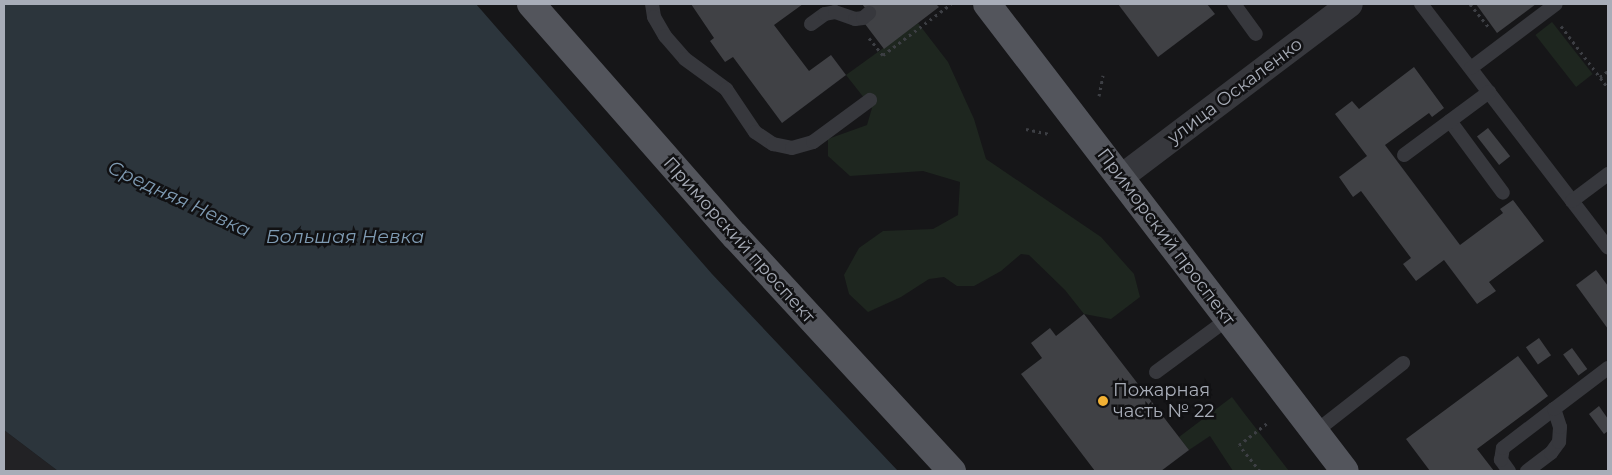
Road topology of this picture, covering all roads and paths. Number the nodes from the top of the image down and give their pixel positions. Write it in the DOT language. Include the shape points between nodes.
graph roads {
  1 [pos="532,4"];
  2 [pos="652,4"];
  3 [pos="951,4"];
  4 [pos="988,4"];
  5 [pos="1234,4"];
  6 [pos="1350,4"];
  7 [pos="1421,4"];
  8 [pos="1470,4"];
  9 [pos="1552,6"];
  10 [pos="869,13"];
  11 [pos="855,18"];
  12 [pos="811,24"];
  13 [pos="1256,34"];
  14 [pos="1502,45"];
  15 [pos="1471,68"];
  16 [pos="1608,71"];
  17 [pos="1103,76"];
  18 [pos="1600,77"];
  19 [pos="1608,88"];
  20 [pos="1489,92"];
  21 [pos="1099,96"];
  22 [pos="870,100"];
  23 [pos="1450,121"];
  24 [pos="1026,129"];
  25 [pos="1049,134"];
  26 [pos="1404,155"];
  27 [pos="1608,174"];
  28 [pos="1120,178"];
  29 [pos="1503,193"];
  30 [pos="1572,201"];
  31 [pos="1608,248"];
  32 [pos="1228,319"];
  33 [pos="1403,364"];
  34 [pos="1608,368"];
  35 [pos="1156,372"];
  36 [pos="1554,409"];
  37 [pos="1268,422"];
  38 [pos="1315,432"];
  39 [pos="952,471"];
  40 [pos="1260,471"];
  41 [pos="1345,471"];
  42 [pos="1509,471"];
  43 [pos="1527,471"];
  1 -- 39 [label="main road, Приморский проспект" via="748,251"];
  2 -- 22 [label="lane" via="654,17 665,36 685,59 726,89 755,132 773,144 792,148 813,142"];
  3 -- 11 [label="path" via="883,55"];
  4 -- 28 [label="main road, Приморский проспект"];
  5 -- 13 [label="lane"];
  6 -- 28 [label="street, улица Оскаленко"];
  7 -- 15 [label="lane"];
  8 -- 14 [label="path"];
  9 -- 14 [label="lane"];
  9 -- 18 [label="path"];
  10 -- 11 [label="lane" via="863,18"];
  11 -- 12 [label="lane" via="835,12 825,14"];
  14 -- 15 [label="lane"];
  15 -- 20 [label="lane"];
  16 -- 18 [label="path"];
  17 -- 21 [label="path"];
  18 -- 19 [label="path"];
  20 -- 23 [label="lane"];
  20 -- 30 [label="lane"];
  23 -- 26 [label="lane"];
  23 -- 29 [label="lane"];
  24 -- 25 [label="path"];
  27 -- 30 [label="lane"];
  28 -- 32 [label="main road, Приморский проспект"];
  30 -- 31 [label="lane"];
  32 -- 35 [label="lane"];
  32 -- 38 [label="main road, Приморский проспект"];
  33 -- 38 [label="lane"];
  34 -- 36 [label="lane"];
  36 -- 42 [label="lane" via="1503,448 1501,460"];
  36 -- 43 [label="lane" via="1560,426 1559,442 1551,453"];
  37 -- 40 [label="path" via="1239,445"];
  38 -- 41 [label="main road, Приморский проспект"];
}
